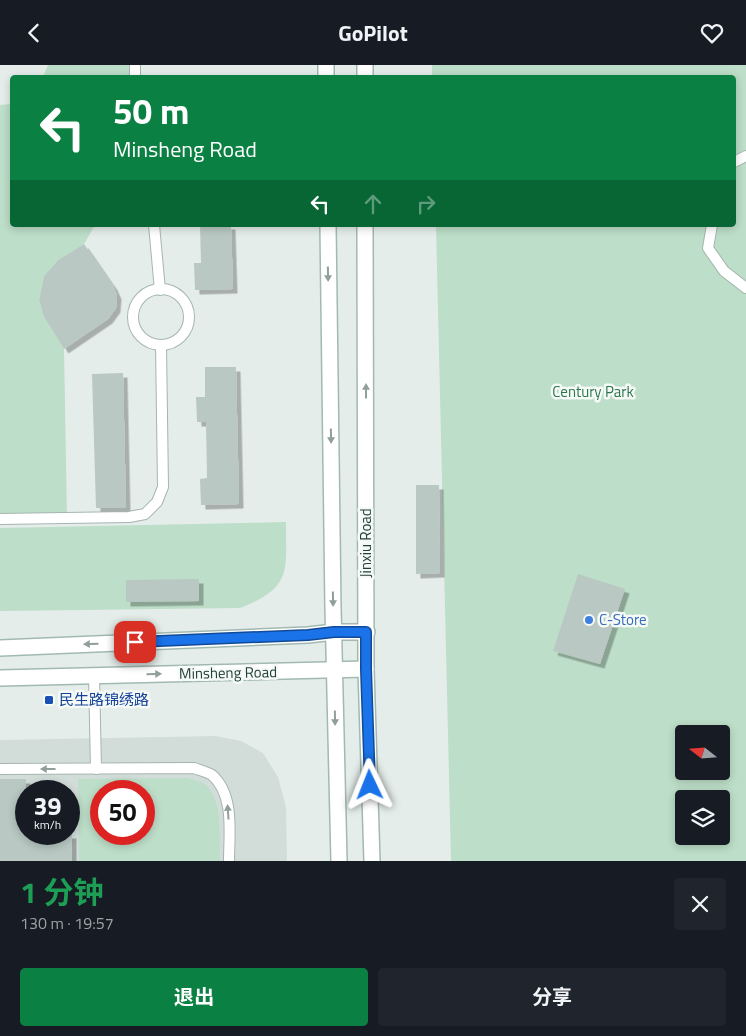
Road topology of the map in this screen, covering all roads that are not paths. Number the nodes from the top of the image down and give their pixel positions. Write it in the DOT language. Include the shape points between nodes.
graph roads {
  1 [pos="154,227"];
  2 [pos="328,227"];
  3 [pos="365,227"];
  4 [pos="712,227"];
  5 [pos="746,288"];
  6 [pos="160,290"];
  7 [pos="161,345"];
  8 [pos="0,519"];
  9 [pos="334,632"];
  10 [pos="366,632"];
  11 [pos="0,648"];
  12 [pos="334,669"];
  13 [pos="366,669"];
  14 [pos="94,676"];
  15 [pos="0,678"];
  16 [pos="0,769"];
  17 [pos="96,769"];
  18 [pos="229,861"];
  19 [pos="338,861"];
  20 [pos="372,861"];
  1 -- 6 [label="lane"];
  2 -- 9 [label="main road, one-way"];
  10 -- 3 [label="main road, Jinxiu Road, one-way"];
  4 -- 5 [label="lane" via="708,248 724,271"];
  6 -- 7 [label="lane" via="142,297 134,312 134,322 143,339"];
  6 -- 7 [label="lane" via="182,298 189,314 185,332 179,339"];
  7 -- 8 [label="lane" via="162,487 157,502 144,514 129,517"];
  9 -- 10 [label="main road"];
  9 -- 11 [label="main road, one-way"];
  9 -- 12 [label="main road"];
  10 -- 13 [label="main road, Jinxiu Road"];
  12 -- 13 [label="main road, Minsheng Road"];
  14 -- 12 [label="main road, Minsheng Road, one-way"];
  12 -- 19 [label="main road, one-way"];
  13 -- 20 [label="main road, Jinxiu Road"];
  14 -- 15 [label="main road, Minsheng Road"];
  14 -- 17 [label="lane"];
  17 -- 16 [label="lane, one-way"];
  18 -- 17 [label="lane, one-way" via="228,807 222,787 211,774 194,768"];
}
